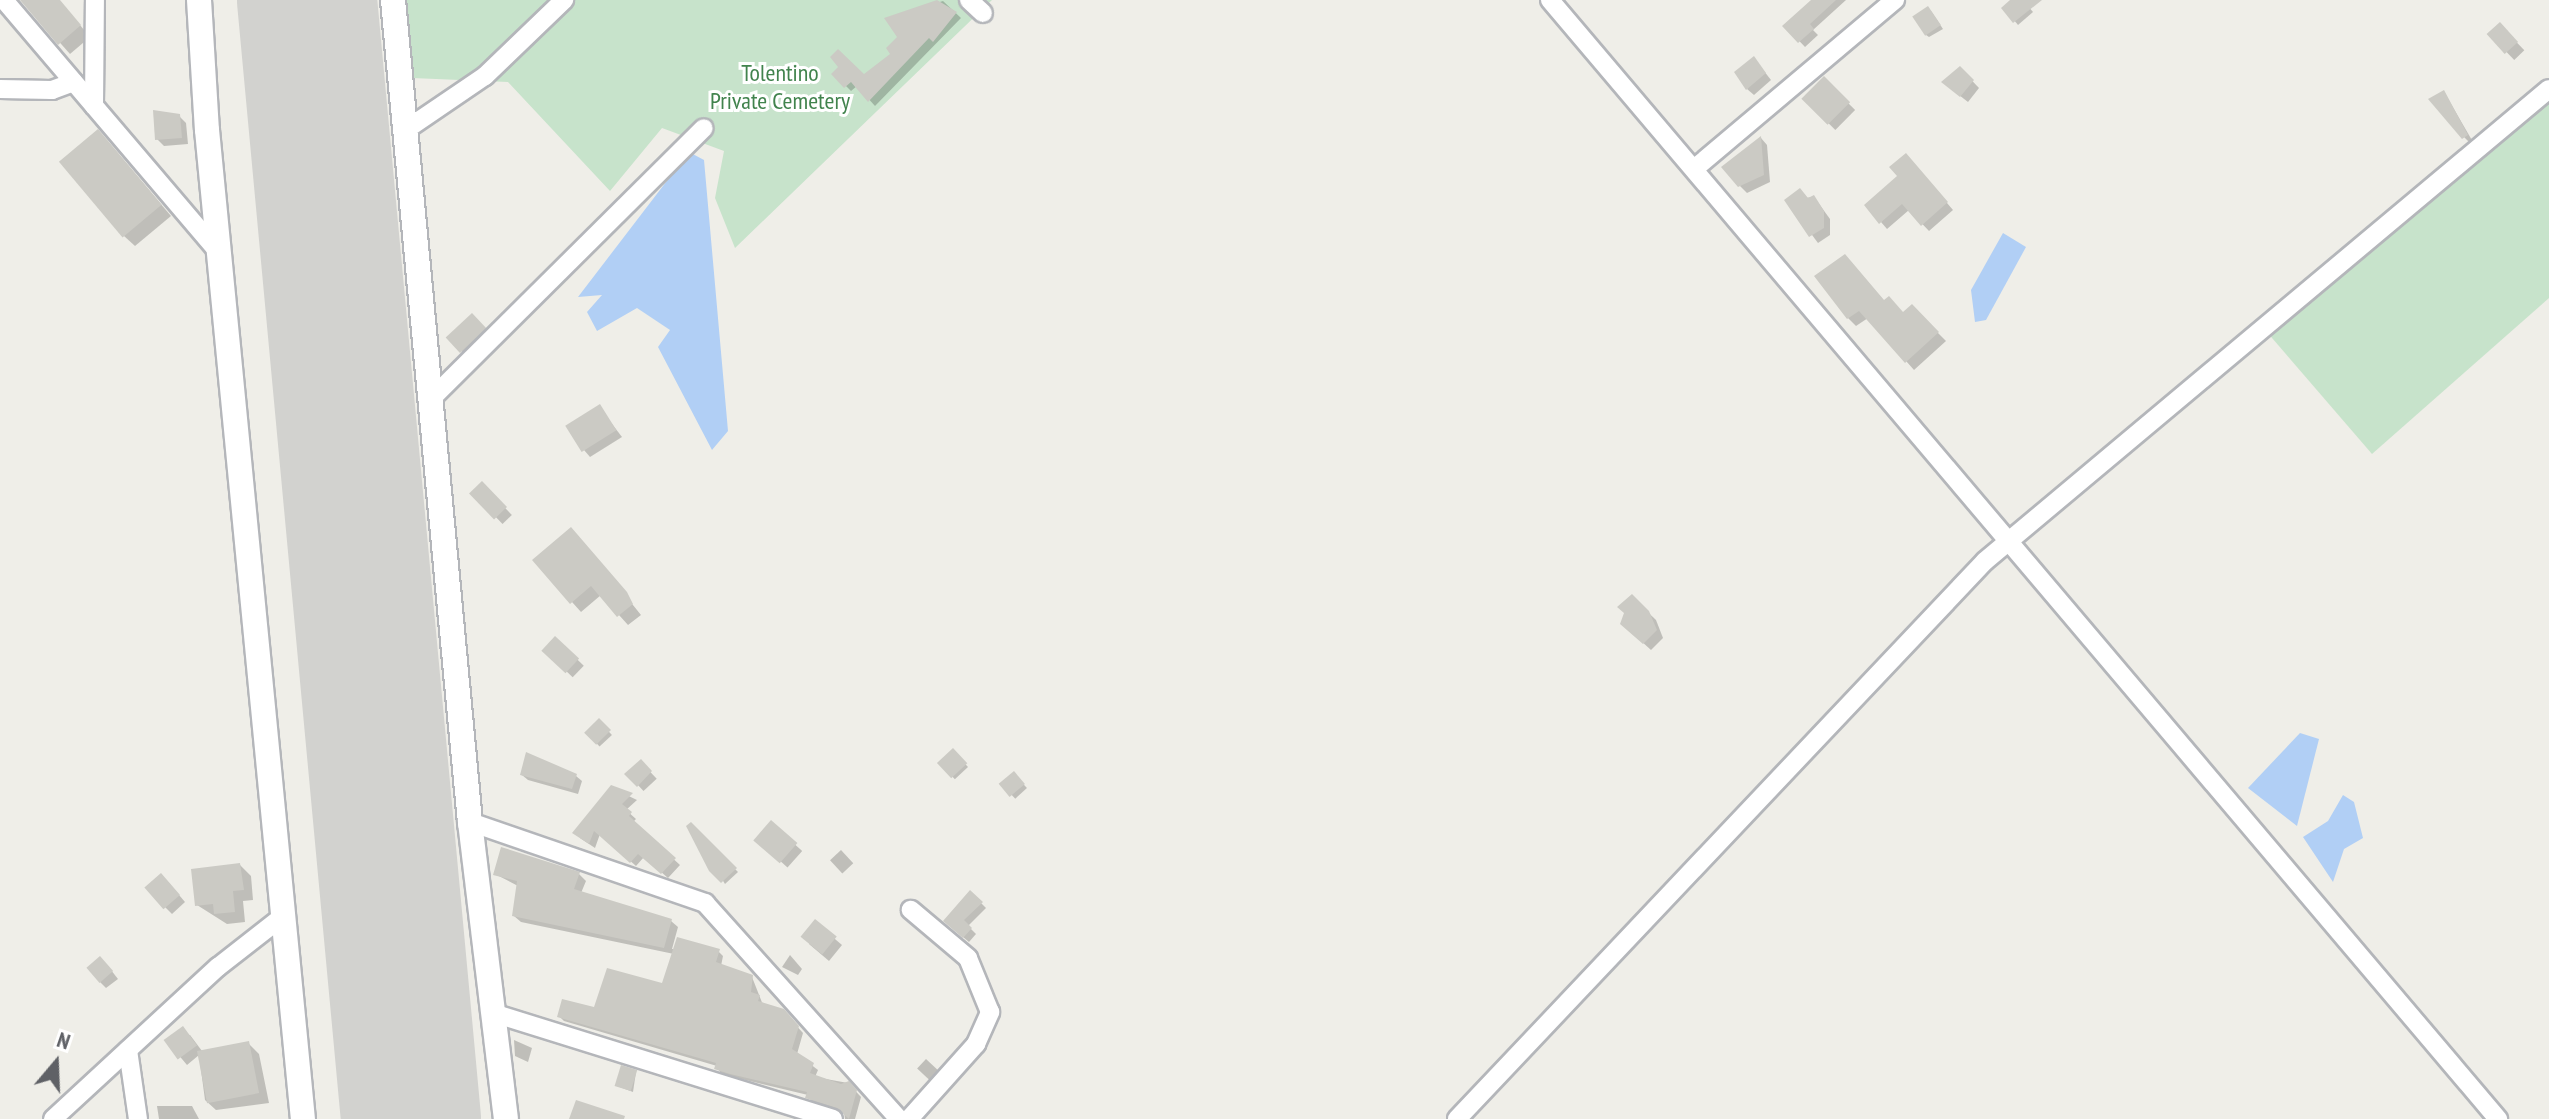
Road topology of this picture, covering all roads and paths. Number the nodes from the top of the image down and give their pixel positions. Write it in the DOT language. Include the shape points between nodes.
graph roads {
  1 [pos="4,0"];
  2 [pos="95,0"];
  3 [pos="199,0"];
  4 [pos="393,0"];
  5 [pos="564,0"];
  6 [pos="1550,0"];
  7 [pos="1895,0"];
  8 [pos="74,82"];
  9 [pos="0,89"];
  10 [pos="2549,89"];
  11 [pos="94,106"];
  12 [pos="704,128"];
  13 [pos="404,131"];
  14 [pos="1694,169"];
  15 [pos="219,253"];
  16 [pos="429,401"];
  17 [pos="2011,540"];
  18 [pos="470,822"];
  19 [pos="911,910"];
  20 [pos="282,917"];
  21 [pos="493,1013"];
  22 [pos="128,1050"];
  23 [pos="53,1119"];
  24 [pos="138,1119"];
  25 [pos="303,1119"];
  26 [pos="506,1119"];
  27 [pos="833,1119"];
  28 [pos="899,1119"];
  29 [pos="909,1119"];
  30 [pos="1457,1119"];
  31 [pos="2498,1119"];
  1 -- 8 [label="street"];
  2 -- 11 [label="street"];
  3 -- 15 [label="street"];
  4 -- 13 [label="street"];
  5 -- 13 [label="street" via="485,76"];
  6 -- 14 [label="street"];
  7 -- 14 [label="street"];
  8 -- 9 [label="street" via="52,90"];
  8 -- 11 [label="street"];
  10 -- 17 [label="street"];
  11 -- 15 [label="street"];
  12 -- 16 [label="street"];
  13 -- 16 [label="street"];
  14 -- 17 [label="street"];
  15 -- 20 [label="street"];
  16 -- 18 [label="street"];
  17 -- 30 [label="street" via="1963,583"];
  17 -- 31 [label="street"];
  18 -- 21 [label="street"];
  18 -- 28 [label="street" via="705,903"];
  19 -- 29 [label="street" via="968,958 990,1012 976,1044"];
  20 -- 22 [label="street"];
  20 -- 25 [label="street"];
  21 -- 26 [label="street"];
  21 -- 27 [label="street"];
  22 -- 23 [label="street"];
  22 -- 24 [label="street"];
}
